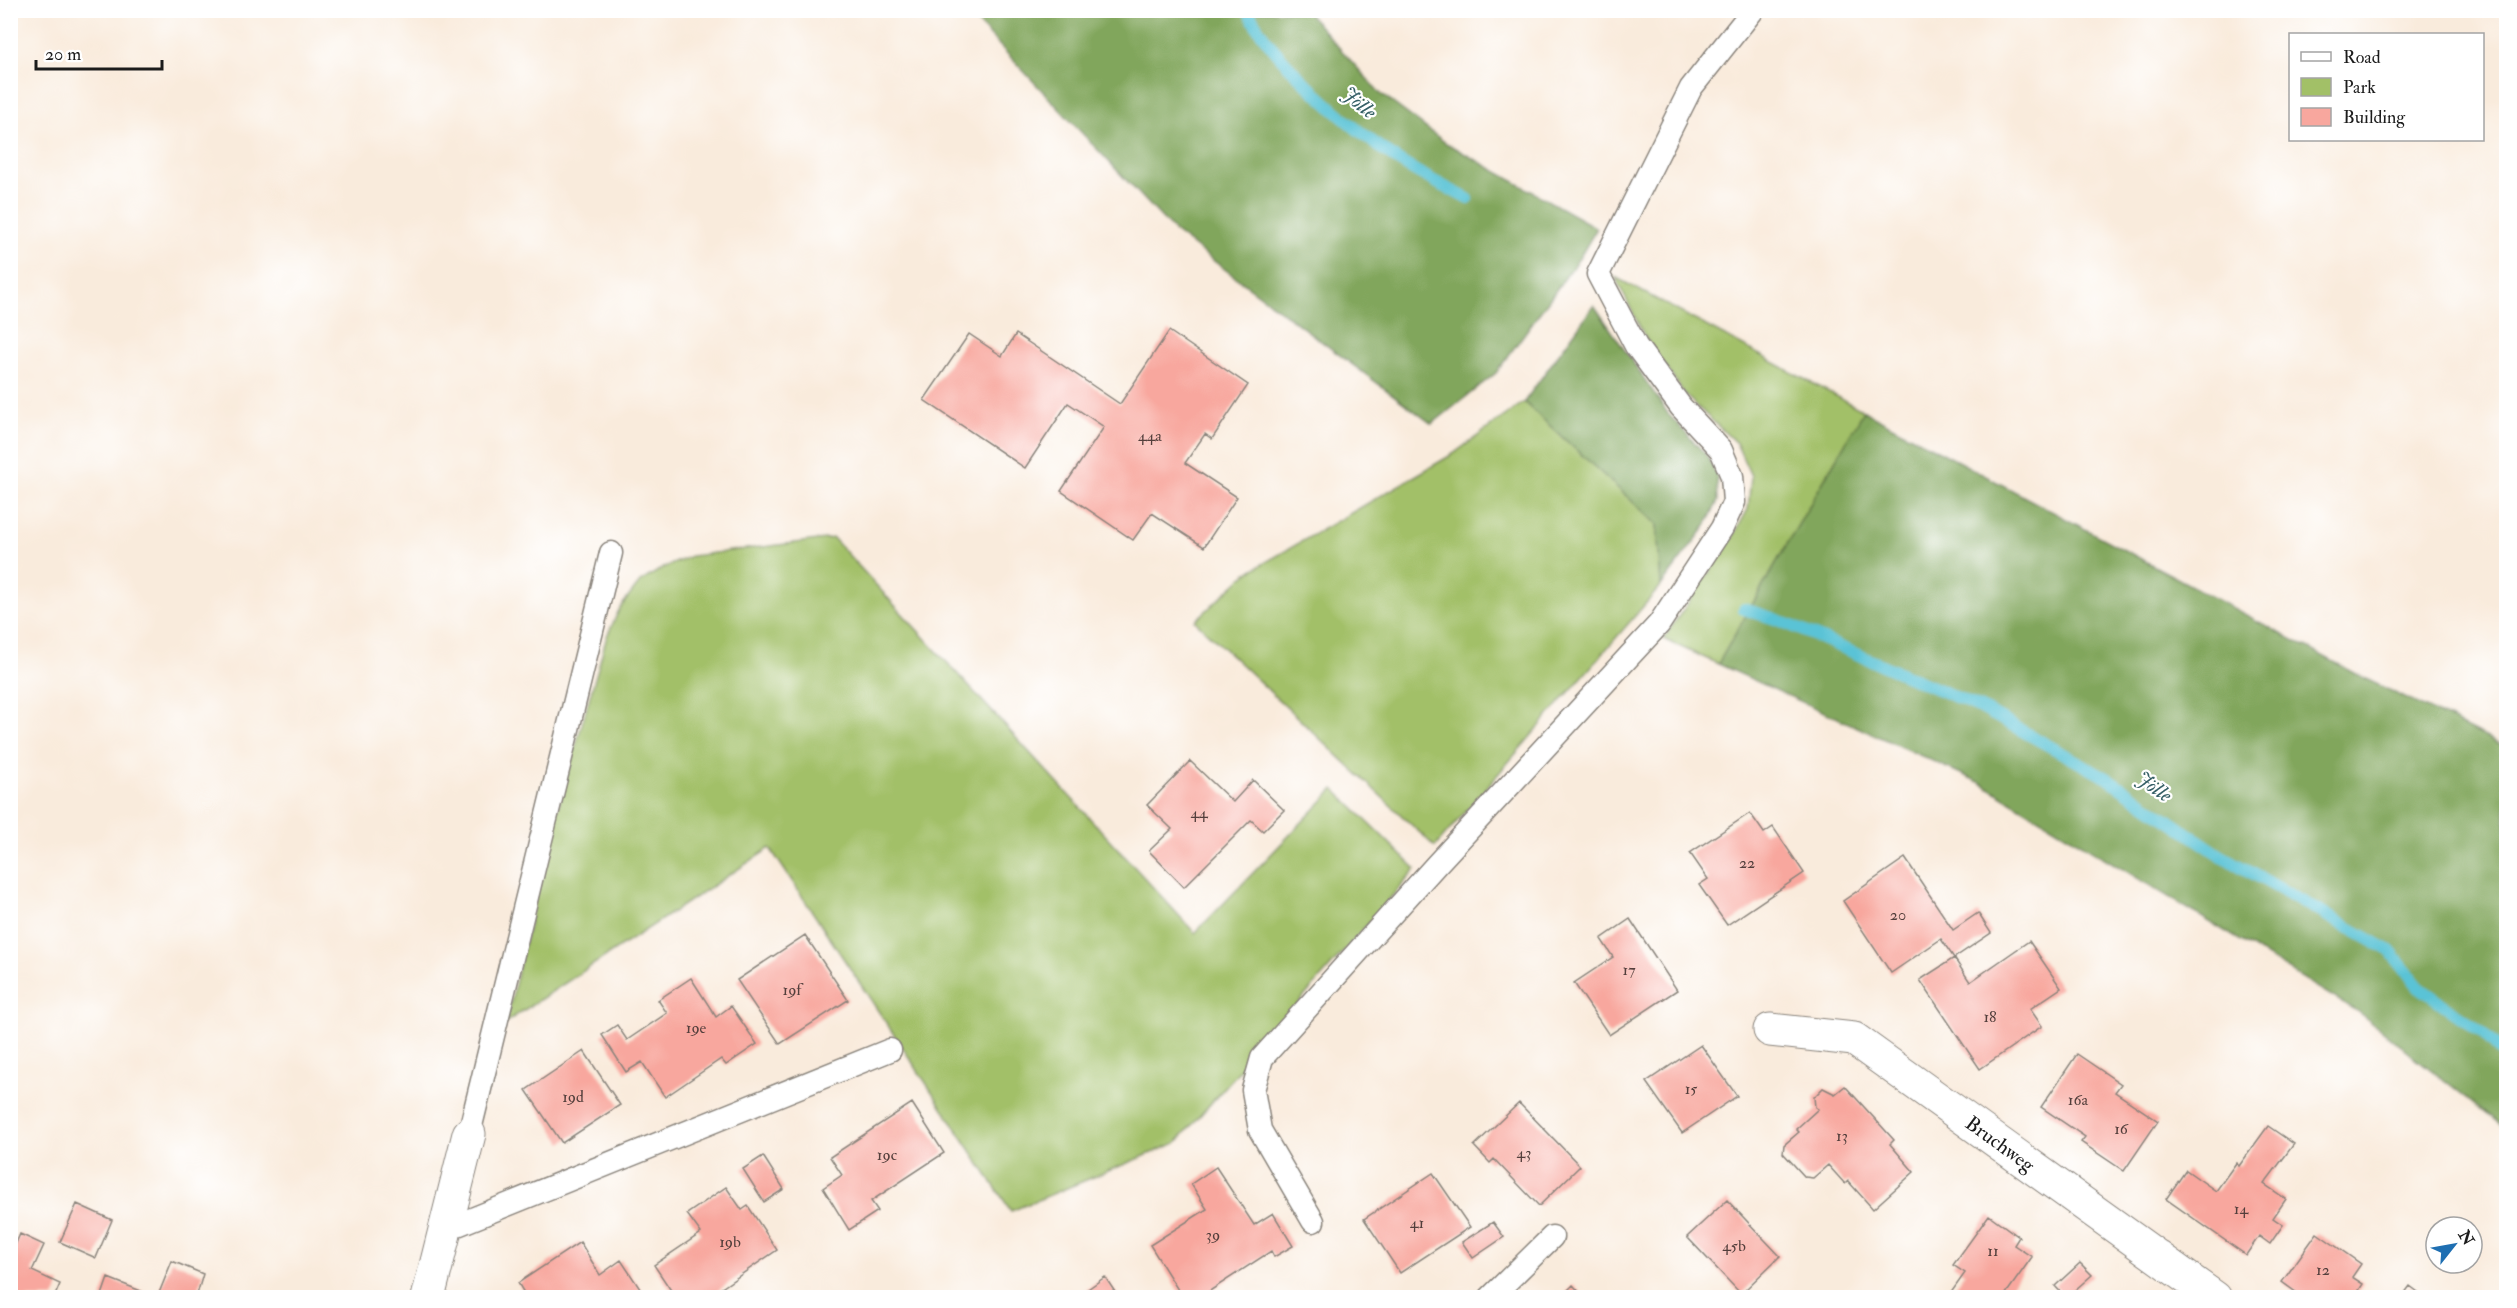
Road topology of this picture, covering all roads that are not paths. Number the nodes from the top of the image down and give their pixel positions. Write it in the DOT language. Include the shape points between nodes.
graph roads {
  1 [pos="1753,10"];
  2 [pos="611,553"];
  3 [pos="1770,1030"];
  4 [pos="890,1050"];
  5 [pos="469,1134"];
  6 [pos="1314,1221"];
  7 [pos="445,1230"];
  8 [pos="1552,1237"];
  9 [pos="428,1298"];
  10 [pos="1491,1298"];
  11 [pos="2215,1298"];
  1 -- 6 [label="lane" via="1691,88 1598,274 1636,346 1681,407 1721,450 1732,476 1734,502 1722,528 1659,624 1262,1058 1253,1090 1260,1130"];
  2 -- 5 [label="lane"];
  3 -- 11 [label="street, Bruchweg" via="1854,1039"];
  4 -- 7 [label="lane"];
  5 -- 7 [label="street"];
  7 -- 9 [label="street"];
  8 -- 10 [label="lane"];
}
